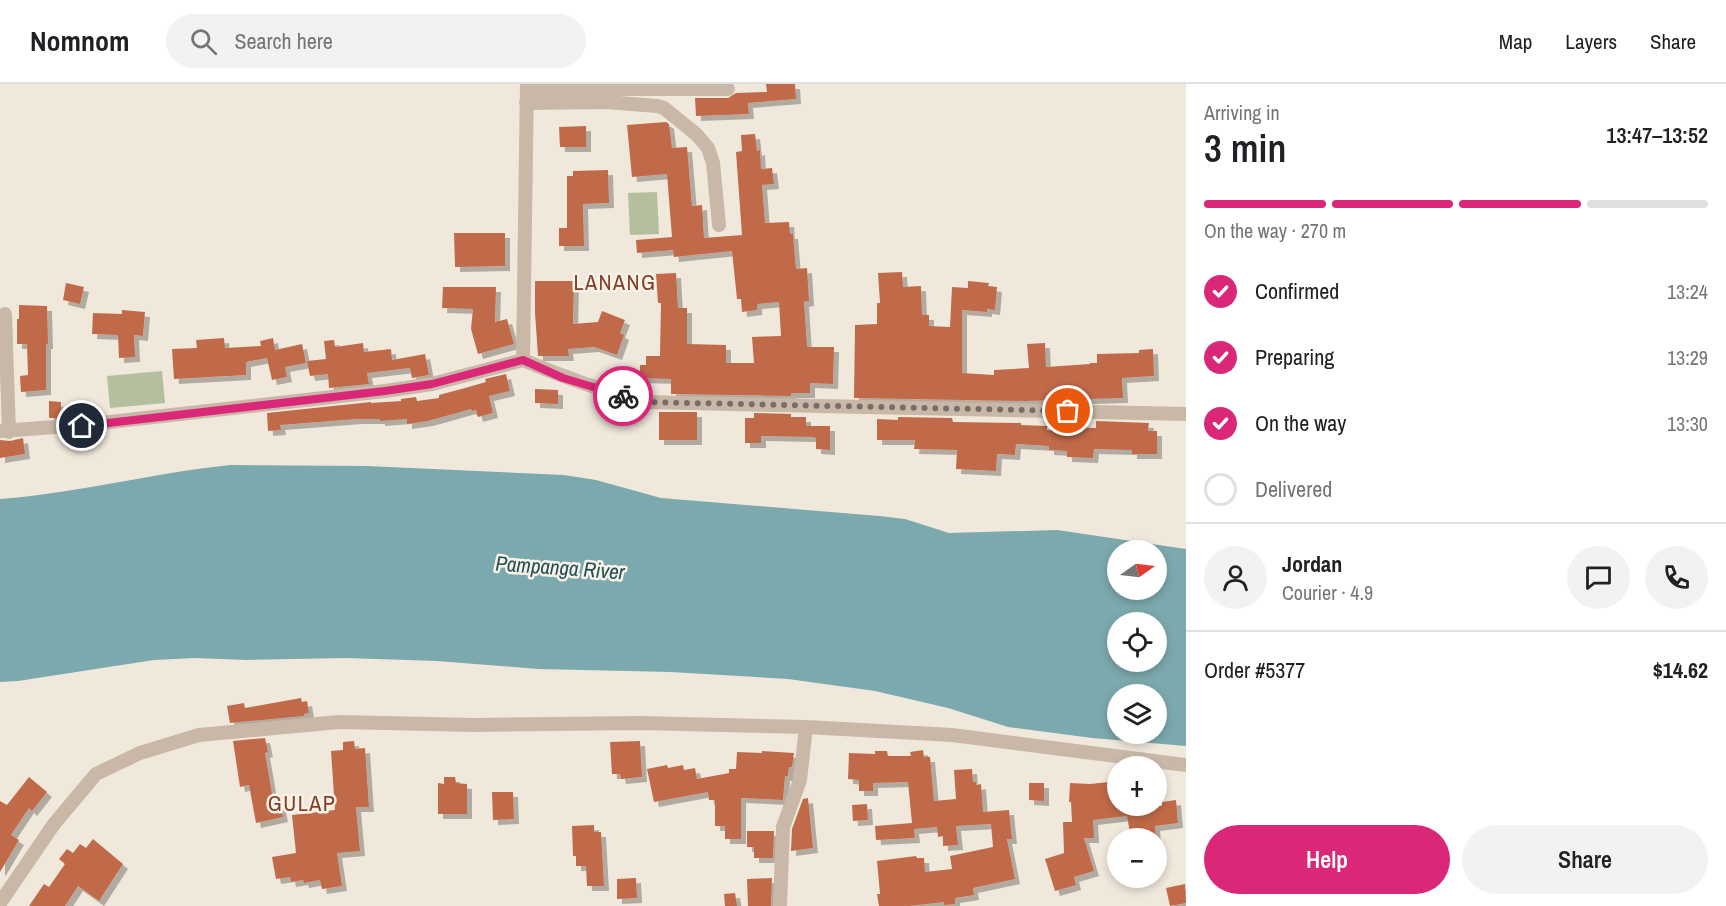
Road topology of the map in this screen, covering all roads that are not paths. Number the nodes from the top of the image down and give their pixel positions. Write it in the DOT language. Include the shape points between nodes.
graph roads {
  1 [pos="728,89"];
  2 [pos="527,92"];
  3 [pos="718,225"];
  4 [pos="5,314"];
  5 [pos="523,360"];
  6 [pos="1186,414"];
  7 [pos="5,432"];
  8 [pos="806,727"];
  9 [pos="1186,765"];
  10 [pos="0,903"];
  11 [pos="780,906"];
  1 -- 2 [label="street"];
  2 -- 3 [label="street" via="664,108 708,148 713,163"];
  2 -- 5 [label="street"];
  4 -- 7 [label="street"];
  5 -- 6 [label="street" via="595,389 644,402"];
  5 -- 7 [label="street" via="432,384 385,391"];
  8 -- 9 [label="street" via="952,735"];
  8 -- 10 [label="street" via="339,722 199,735 140,753 96,774 54,825"];
  8 -- 11 [label="street" via="800,780 783,827"];
}
